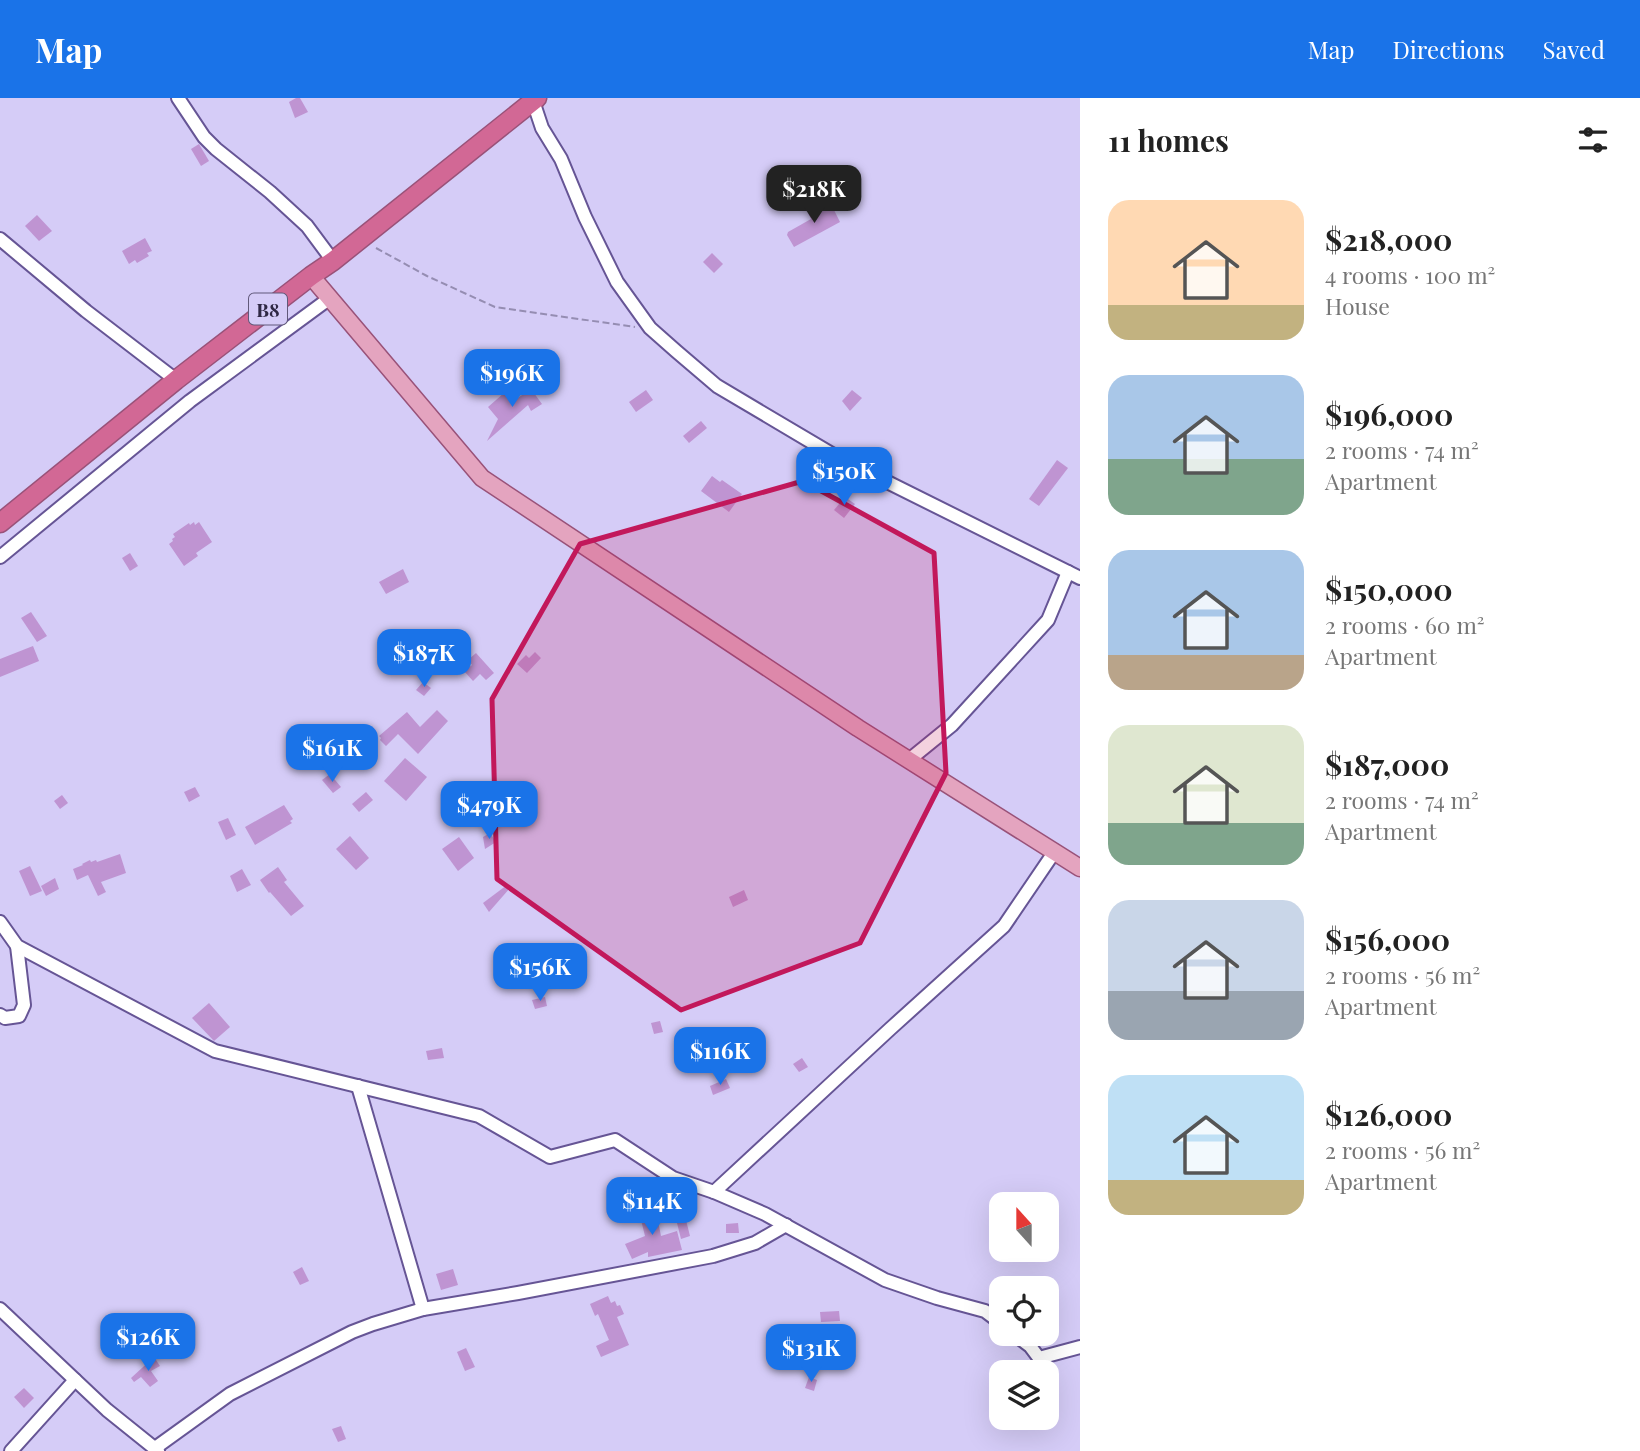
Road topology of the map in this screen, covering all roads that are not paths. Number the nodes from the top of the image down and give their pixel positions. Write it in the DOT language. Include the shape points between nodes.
graph roads {
  1 [pos="178,98"];
  2 [pos="535,100"];
  3 [pos="0,239"];
  4 [pos="333,261"];
  5 [pos="311,276"];
  6 [pos="330,298"];
  7 [pos="176,380"];
  8 [pos="0,523"];
  9 [pos="0,557"];
  10 [pos="1074,575"];
  11 [pos="909,760"];
  12 [pos="1055,851"];
  13 [pos="1080,867"];
  14 [pos="0,922"];
  15 [pos="17,946"];
  16 [pos="0,1015"];
  17 [pos="358,1086"];
  18 [pos="714,1192"];
  19 [pos="786,1225"];
  20 [pos="0,1309"];
  21 [pos="423,1309"];
  22 [pos="989,1314"];
  23 [pos="1030,1346"];
  24 [pos="1080,1347"];
  25 [pos="75,1380"];
  26 [pos="156,1450"];
  27 [pos="11,1451"];
  1 -- 4 [label="street" via="204,137 307,226"];
  2 -- 4 [label="highway, B8"];
  2 -- 10 [label="street" via="542,128 561,159 617,282 653,330 717,386 825,450"];
  3 -- 7 [label="street"];
  4 -- 5 [label="highway, B8"];
  5 -- 6 [label="main road"];
  5 -- 7 [label="highway, B8"];
  6 -- 9 [label="street" via="190,401"];
  6 -- 11 [label="main road" via="482,478"];
  7 -- 8 [label="highway, B8"];
  10 -- 11 [label="street" via="1048,620 952,725"];
  11 -- 12 [label="main road"];
  12 -- 13 [label="main road"];
  12 -- 18 [label="street" via="1004,926"];
  14 -- 15 [label="street"];
  15 -- 16 [label="street" via="24,1005 19,1016"];
  15 -- 17 [label="street" via="215,1051"];
  17 -- 18 [label="street" via="479,1116 550,1157 615,1140 673,1178"];
  17 -- 21 [label="street"];
  18 -- 19 [label="street"];
  19 -- 21 [label="street" via="755,1243 713,1256"];
  19 -- 22 [label="street" via="886,1280"];
  20 -- 25 [label="street"];
  21 -- 26 [label="street" via="352,1332 230,1394"];
  23 -- 24 [label="street" via="1039,1358"];
  25 -- 26 [label="street"];
  25 -- 27 [label="street"];
}
